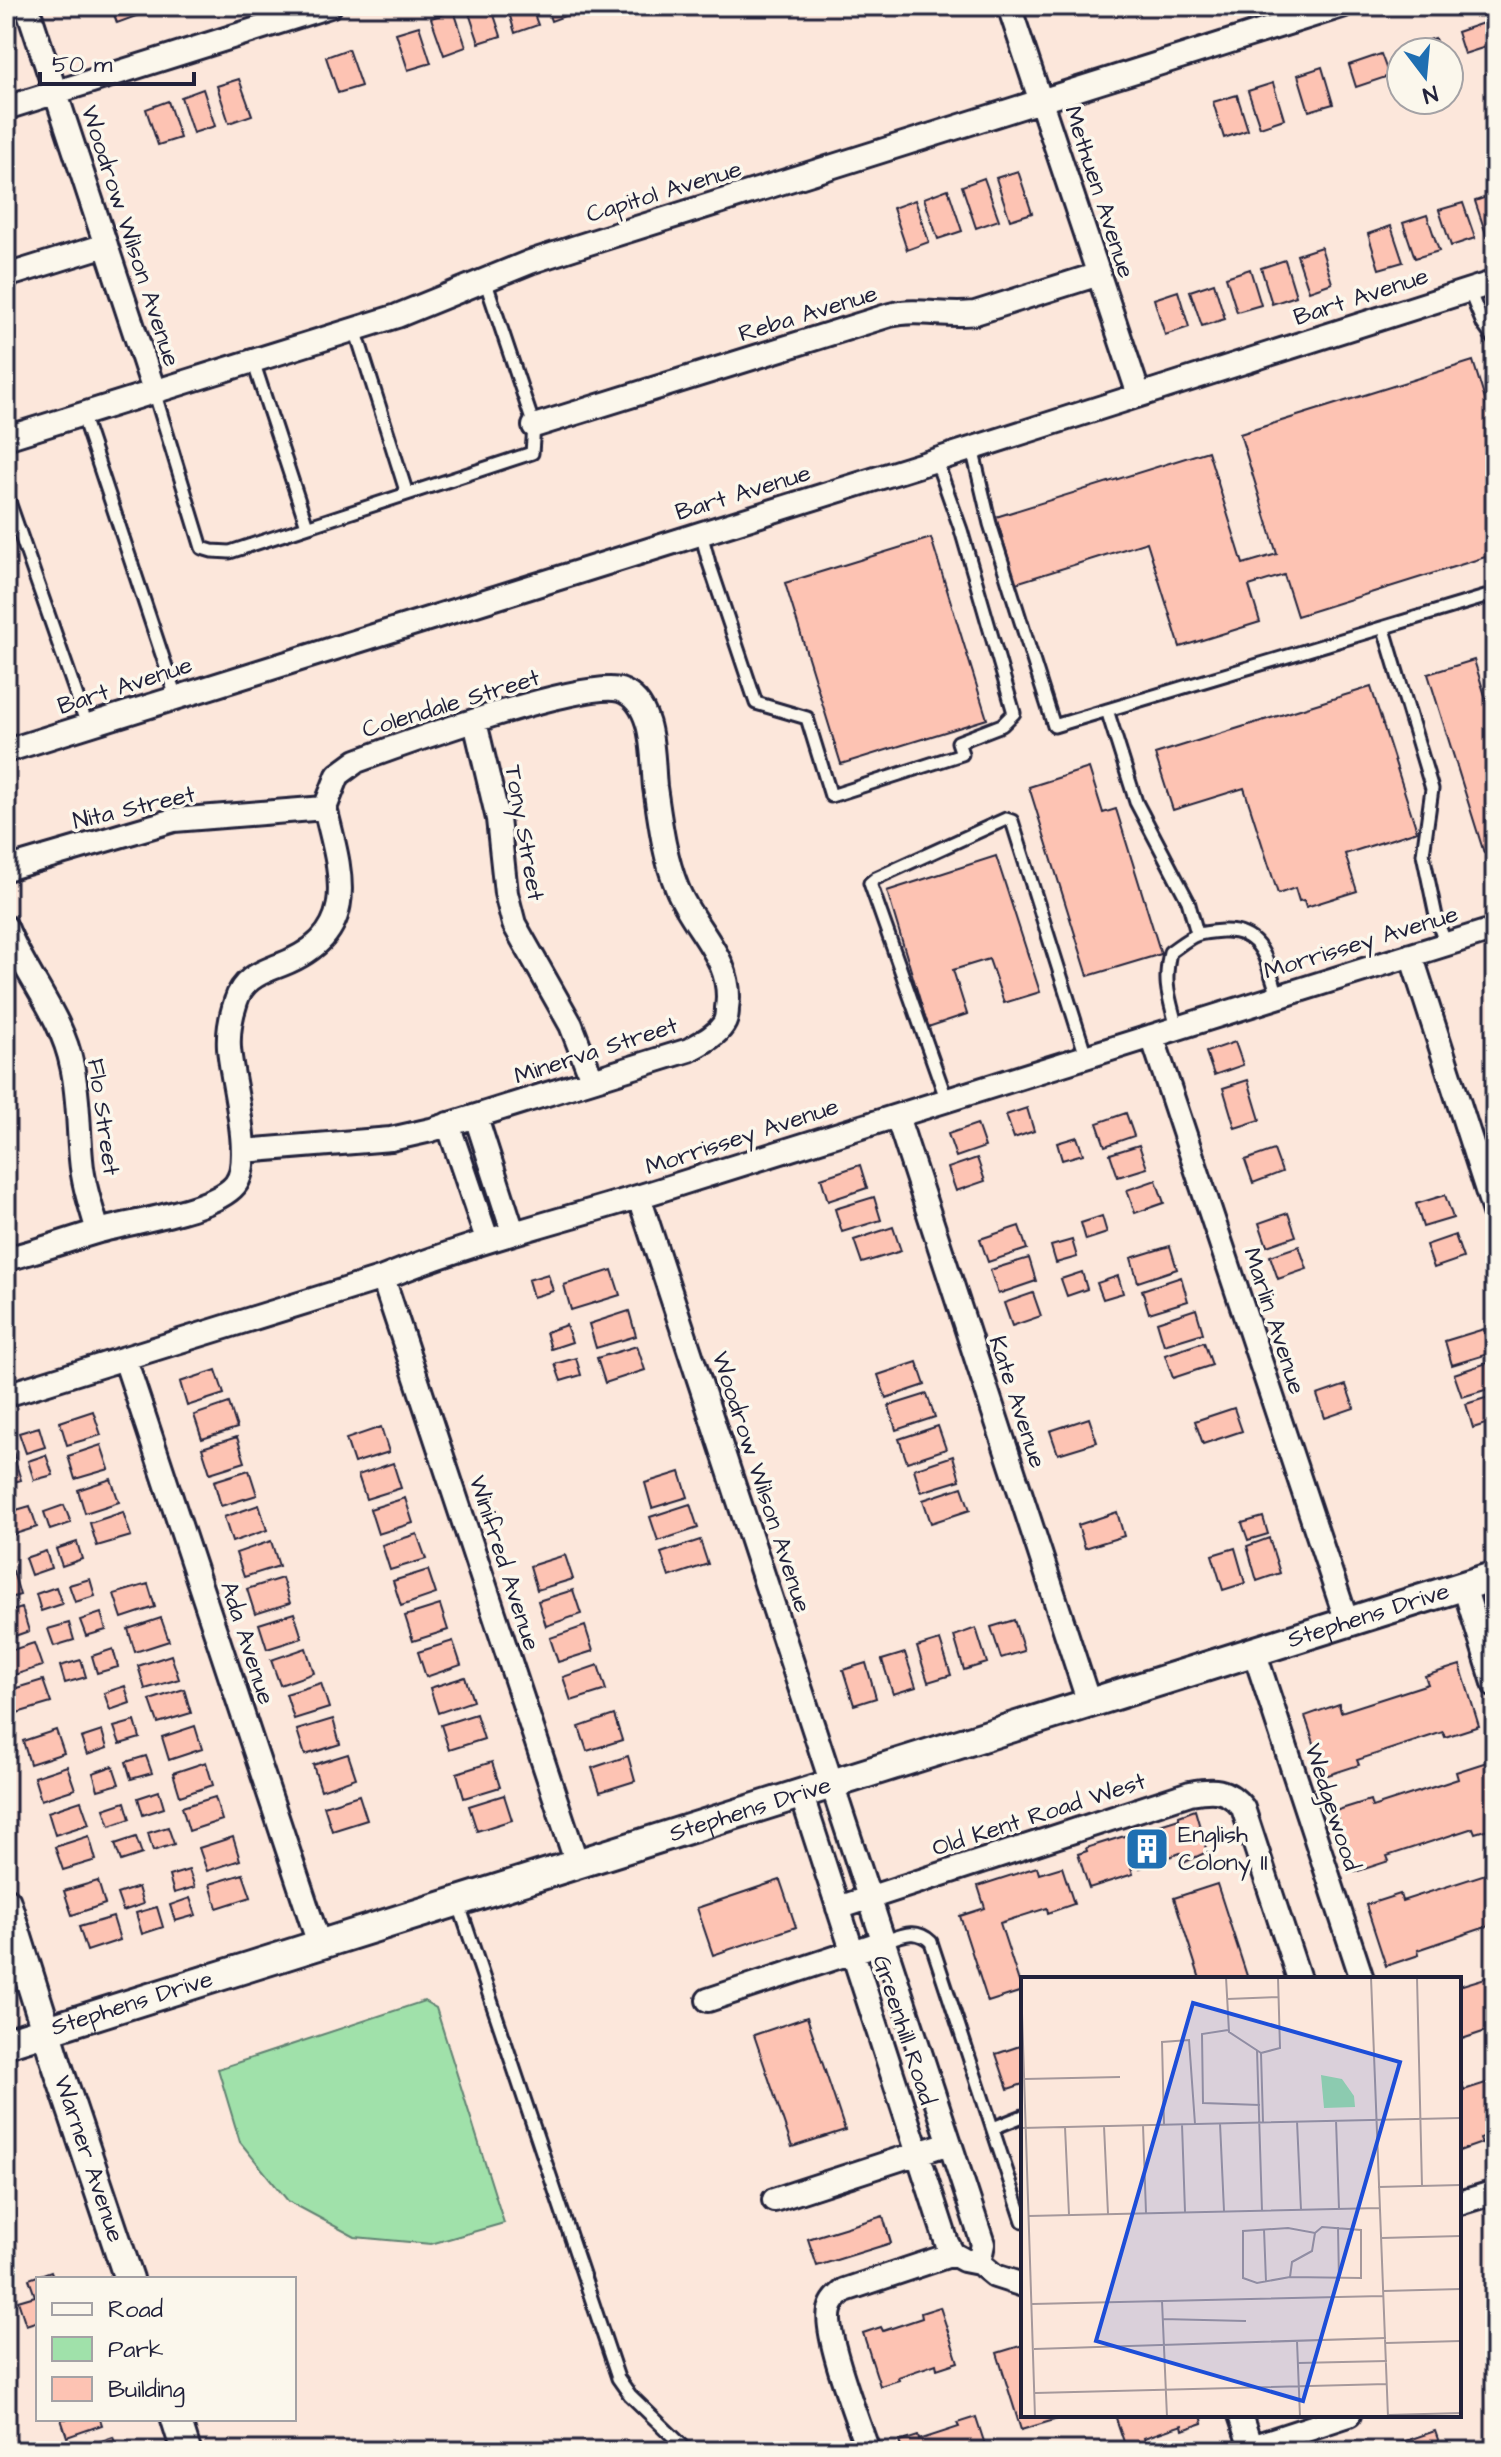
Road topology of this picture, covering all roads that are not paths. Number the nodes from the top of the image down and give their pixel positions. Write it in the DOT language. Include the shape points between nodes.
graph roads {
  1 [pos="27,6"];
  2 [pos="330,6"];
  3 [pos="1009,6"];
  4 [pos="1342,6"];
  5 [pos="55,93"];
  6 [pos="1041,101"];
  7 [pos="6,108"];
  8 [pos="106,245"];
  9 [pos="1099,274"];
  10 [pos="6,276"];
  11 [pos="485,280"];
  12 [pos="1495,282"];
  13 [pos="1469,290"];
  14 [pos="355,329"];
  15 [pos="1495,341"];
  16 [pos="253,361"];
  17 [pos="154,391"];
  18 [pos="1139,395"];
  19 [pos="82,414"];
  20 [pos="534,426"];
  21 [pos="6,438"];
  22 [pos="972,448"];
  23 [pos="936,460"];
  24 [pos="6,493"];
  25 [pos="407,494"];
  26 [pos="307,526"];
  27 [pos="701,533"];
  28 [pos="1495,594"];
  29 [pos="1384,629"];
  30 [pos="176,697"];
  31 [pos="1107,710"];
  32 [pos="475,722"];
  33 [pos="87,725"];
  34 [pos="6,751"];
  35 [pos="325,808"];
  36 [pos="6,869"];
  37 [pos="6,927"];
  38 [pos="1495,929"];
  39 [pos="1197,933"];
  40 [pos="1446,944"];
  41 [pos="1411,955"];
  42 [pos="1278,996"];
  43 [pos="725,1024"];
  44 [pos="1177,1028"];
  45 [pos="1152,1036"];
  46 [pos="1086,1056"];
  47 [pos="592,1079"];
  48 [pos="947,1101"];
  49 [pos="897,1116"];
  50 [pos="476,1117"];
  51 [pos="448,1124"];
  52 [pos="243,1151"];
  53 [pos="639,1197"];
  54 [pos="1495,1215"];
  55 [pos="98,1231"];
  56 [pos="513,1232"];
  57 [pos="487,1239"];
  58 [pos="6,1259"];
  59 [pos="383,1278"];
  60 [pos="125,1359"];
  61 [pos="6,1395"];
  62 [pos="1495,1576"];
  63 [pos="1464,1586"];
  64 [pos="1347,1622"];
  65 [pos="1254,1651"];
  66 [pos="1495,1686"];
  67 [pos="1089,1703"];
  68 [pos="833,1783"];
  69 [pos="801,1793"];
  70 [pos="577,1864"];
  71 [pos="868,1898"];
  72 [pos="458,1901"];
  73 [pos="6,1902"];
  74 [pos="838,1908"];
  75 [pos="883,1942"];
  76 [pos="319,1944"];
  77 [pos="852,1953"];
  78 [pos="1298,1977"];
  79 [pos="1361,1977"];
  80 [pos="708,2000"];
  81 [pos="45,2030"];
  82 [pos="6,2043"];
  83 [pos="1021,2117"];
  84 [pos="993,2128"];
  85 [pos="949,2143"];
  86 [pos="918,2154"];
  87 [pos="1495,2192"];
  88 [pos="774,2200"];
  89 [pos="1461,2202"];
  90 [pos="1021,2215"];
  91 [pos="953,2254"];
  92 [pos="979,2263"];
  93 [pos="128,2277"];
  94 [pos="1021,2284"];
  95 [pos="1241,2417"];
  96 [pos="1343,2417"];
  97 [pos="177,2421"];
  98 [pos="1252,2449"];
  99 [pos="186,2451"];
  100 [pos="688,2451"];
  101 [pos="868,2451"];
  1 -- 5 [label="street, Woodrow Wilson Avenue"];
  2 -- 5 [label="street"];
  3 -- 6 [label="street, Methuen Avenue"];
  4 -- 6 [label="street, Capitol Avenue"];
  5 -- 7 [label="street"];
  5 -- 8 [label="street, Woodrow Wilson Avenue"];
  6 -- 9 [label="street, Methuen Avenue"];
  6 -- 11 [label="street, Capitol Avenue"];
  8 -- 10 [label="street"];
  8 -- 17 [label="street, Woodrow Wilson Avenue"];
  9 -- 18 [label="street, Methuen Avenue"];
  9 -- 20 [label="street, Reba Avenue" via="975,313 890,315"];
  11 -- 14 [label="street, Capitol Avenue"];
  11 -- 20 [label="lane"];
  12 -- 13 [label="street, Bart Avenue"];
  13 -- 15 [label="lane"];
  13 -- 18 [label="street, Bart Avenue"];
  14 -- 16 [label="street, Capitol Avenue"];
  14 -- 25 [label="lane"];
  16 -- 17 [label="street, Capitol Avenue"];
  16 -- 26 [label="lane"];
  17 -- 19 [label="street, Capitol Avenue"];
  17 -- 26 [label="lane" via="202,548 230,552"];
  18 -- 22 [label="street, Bart Avenue"];
  19 -- 21 [label="street, Capitol Avenue"];
  19 -- 30 [label="lane"];
  20 -- 25 [label="lane" via="532,453"];
  22 -- 23 [label="street, Bart Avenue"];
  22 -- 31 [label="lane" via="990,524 1054,726"];
  23 -- 27 [label="street, Bart Avenue"];
  23 -- 27 [label="lane" via="1014,713 1002,725 958,742 962,754 831,796 807,718 756,703"];
  24 -- 33 [label="lane"];
  25 -- 26 [label="lane"];
  27 -- 30 [label="street, Bart Avenue"];
  28 -- 29 [label="lane"];
  29 -- 31 [label="lane"];
  29 -- 40 [label="lane" via="1432,789 1423,854"];
  30 -- 33 [label="street, Bart Avenue"];
  31 -- 39 [label="lane" via="1136,802 1188,901"];
  32 -- 35 [label="street, Colendale Street" via="357,761 338,775"];
  32 -- 43 [label="street, Colendale Street" via="591,691 620,690 639,704 649,727 667,859 677,891 723,966 729,995"];
  32 -- 47 [label="street, Tony Street" via="498,819 514,924 571,1025"];
  33 -- 34 [label="street, Bart Avenue"];
  35 -- 36 [label="street, Nita Street" via="174,820"];
  35 -- 52 [label="street" via="339,867 340,911 312,950 247,982 233,1012 229,1048"];
  37 -- 55 [label="street, Flo Street" via="63,1036 72,1067 83,1173"];
  38 -- 40 [label="street, Morrissey Avenue"];
  39 -- 42 [label="lane" via="1238,930 1251,937 1266,959"];
  39 -- 44 [label="lane" via="1170,952 1165,979"];
  40 -- 41 [label="street, Morrissey Avenue"];
  41 -- 42 [label="street, Morrissey Avenue"];
  41 -- 54 [label="street"];
  42 -- 44 [label="street, Morrissey Avenue"];
  43 -- 47 [label="street, Minerva Street" via="689,1050"];
  44 -- 45 [label="street, Morrissey Avenue"];
  45 -- 46 [label="street, Morrissey Avenue"];
  45 -- 64 [label="street, Marlin Avenue"];
  46 -- 48 [label="street, Morrissey Avenue"];
  46 -- 48 [label="lane" via="1012,821 1006,819 870,883"];
  47 -- 50 [label="street, Minerva Street"];
  48 -- 49 [label="street, Morrissey Avenue"];
  49 -- 53 [label="street, Morrissey Avenue"];
  49 -- 67 [label="street, Kate Avenue"];
  50 -- 51 [label="street, Minerva Street"];
  50 -- 56 [label="street"];
  51 -- 52 [label="street, Minerva Street" via="391,1139"];
  51 -- 57 [label="street"];
  52 -- 55 [label="street" via="236,1184 207,1204"];
  53 -- 56 [label="street, Morrissey Avenue"];
  53 -- 68 [label="street, Woodrow Wilson Avenue"];
  55 -- 58 [label="street"];
  56 -- 57 [label="street, Morrissey Avenue"];
  57 -- 59 [label="street, Morrissey Avenue"];
  59 -- 60 [label="street, Morrissey Avenue"];
  59 -- 70 [label="street, Winifred Avenue"];
  60 -- 61 [label="street, Morrissey Avenue"];
  60 -- 76 [label="street, Ada Avenue"];
  62 -- 63 [label="street, Stephens Drive"];
  63 -- 64 [label="street, Stephens Drive"];
  63 -- 66 [label="street"];
  64 -- 65 [label="street, Stephens Drive"];
  65 -- 67 [label="street, Stephens Drive"];
  65 -- 79 [label="street, Wedgewood"];
  67 -- 68 [label="street, Stephens Drive"];
  68 -- 69 [label="street, Stephens Drive"];
  68 -- 71 [label="street, Greenhill Road"];
  69 -- 70 [label="street, Stephens Drive"];
  69 -- 74 [label="street, Greenhill Road"];
  70 -- 72 [label="street, Stephens Drive"];
  71 -- 74 [label="street, Old Kent Road West"];
  71 -- 75 [label="street, Greenhill Road"];
  71 -- 78 [label="street, Old Kent Road West" via="1212,1789 1227,1792 1243,1808"];
  72 -- 76 [label="street, Stephens Drive"];
  72 -- 100 [label="lane" via="612,2366 630,2395"];
  73 -- 81 [label="street, Warner Avenue"];
  74 -- 77 [label="street, Greenhill Road"];
  75 -- 77 [label="street"];
  75 -- 84 [label="lane" via="917,1933 931,1942"];
  75 -- 85 [label="street, Greenhill Road"];
  76 -- 81 [label="street, Stephens Drive"];
  77 -- 80 [label="street"];
  77 -- 86 [label="street, Greenhill Road"];
  81 -- 82 [label="street, Stephens Drive"];
  81 -- 93 [label="street, Warner Avenue"];
  83 -- 84 [label="lane"];
  84 -- 90 [label="lane"];
  85 -- 86 [label="street"];
  85 -- 92 [label="street, Greenhill Road" via="983,2244"];
  86 -- 88 [label="street"];
  86 -- 91 [label="street, Greenhill Road"];
  87 -- 89 [label="street"];
  91 -- 92 [label="street"];
  91 -- 101 [label="street" via="845,2290 830,2309 830,2332"];
  92 -- 94 [label="street" via="995,2276"];
  95 -- 98 [label="street"];
  96 -- 98 [label="street"];
  97 -- 99 [label="street"];
}
